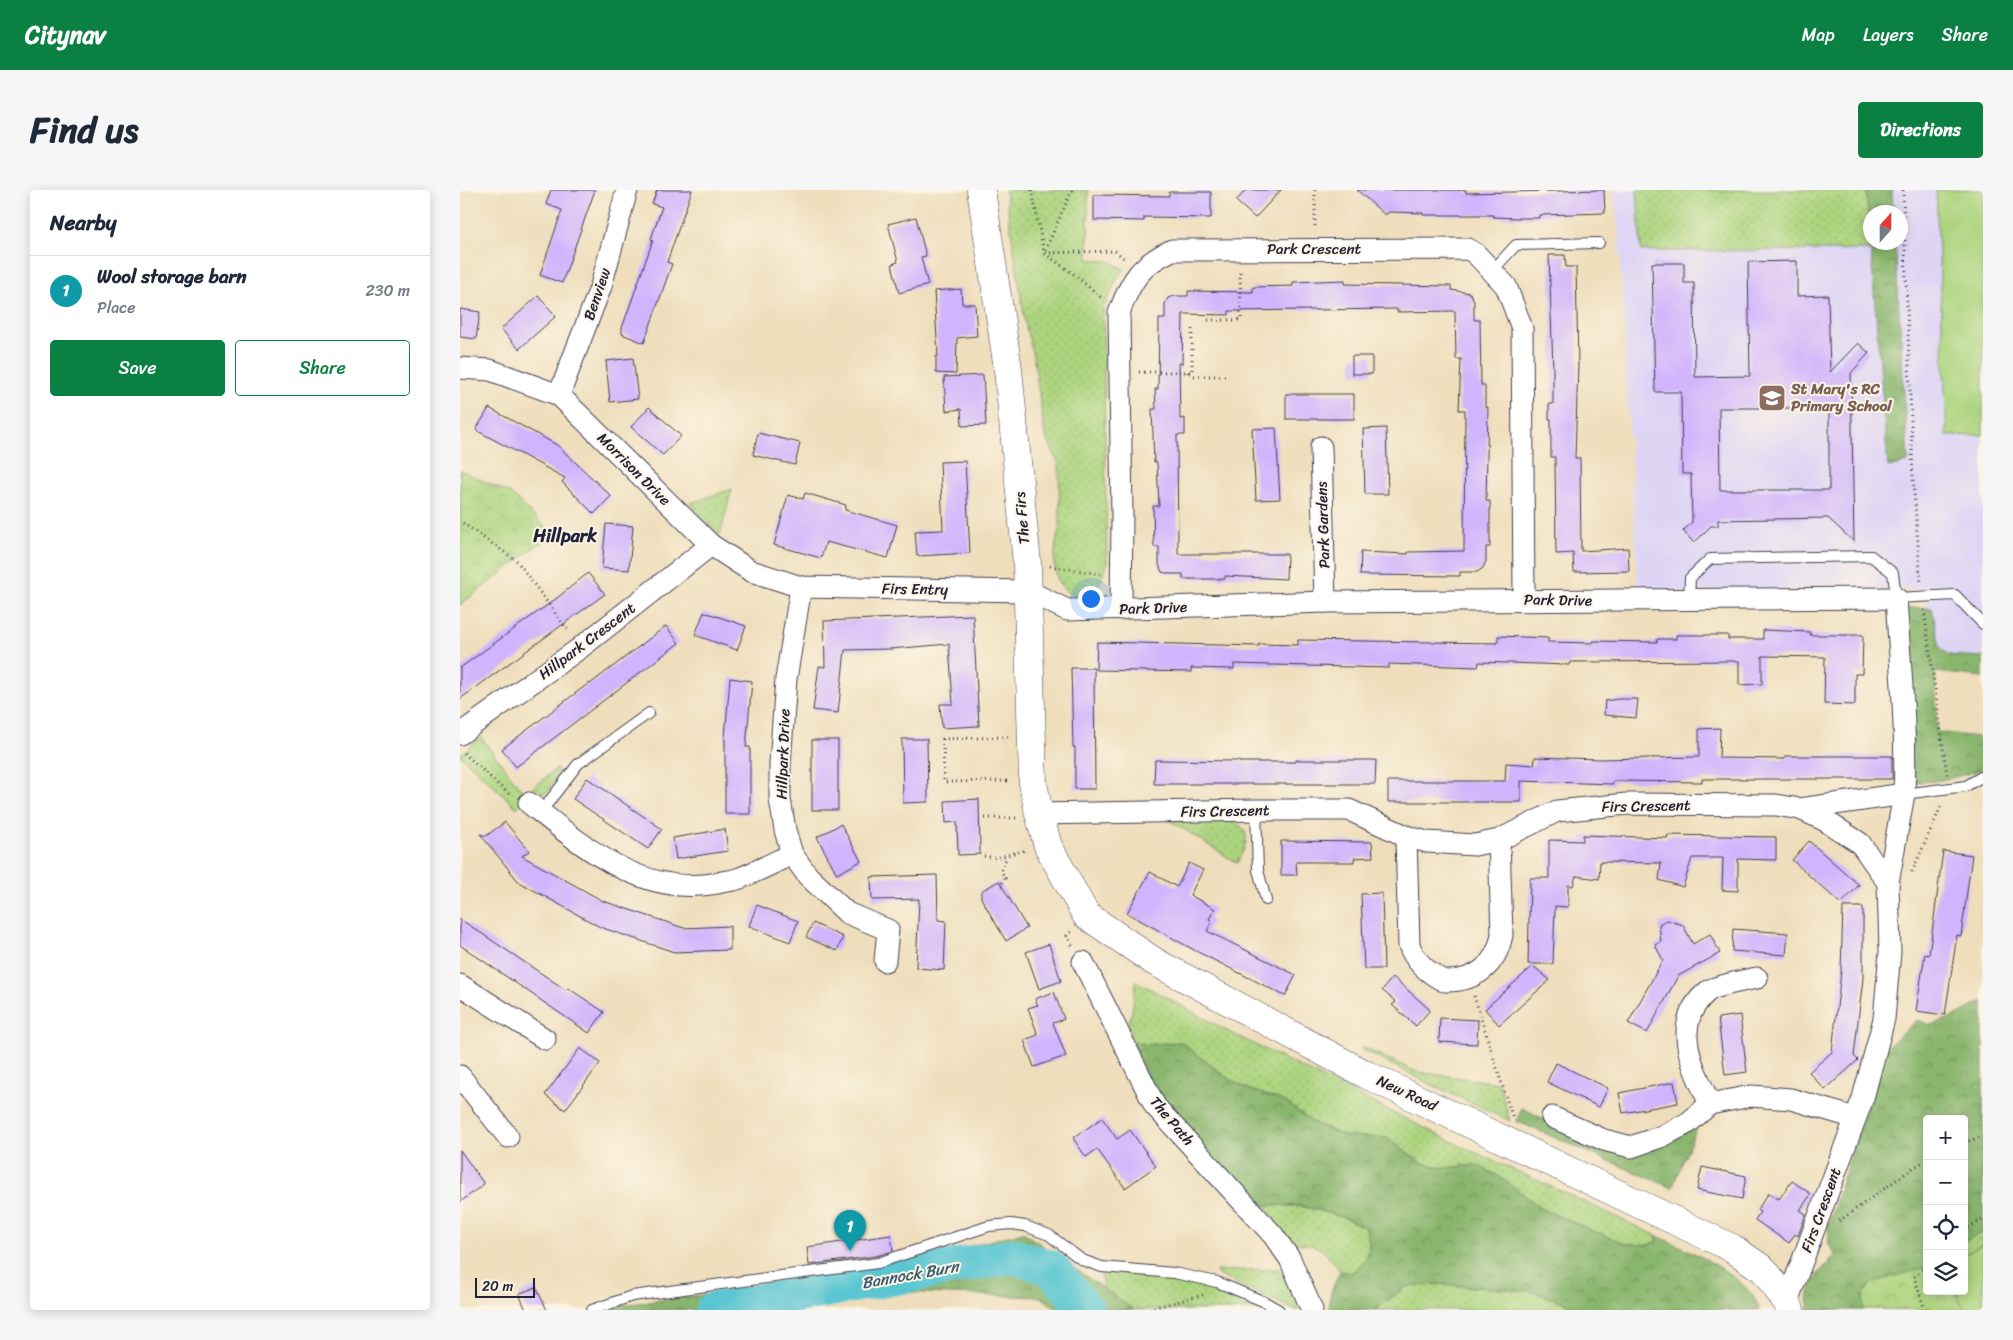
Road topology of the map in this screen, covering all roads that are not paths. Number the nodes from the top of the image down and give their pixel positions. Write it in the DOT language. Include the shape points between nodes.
graph roads {
  1 [pos="627,190"];
  2 [pos="981,190"];
  3 [pos="1599,243"];
  4 [pos="1492,271"];
  5 [pos="460,368"];
  6 [pos="559,395"];
  7 [pos="1320,447"];
  8 [pos="712,545"];
  9 [pos="802,587"];
  10 [pos="1028,591"];
  11 [pos="1896,598"];
  12 [pos="1524,599"];
  13 [pos="1689,600"];
  14 [pos="1325,602"];
  15 [pos="1121,609"];
  16 [pos="1983,624"];
  17 [pos="649,713"];
  18 [pos="460,734"];
  19 [pos="1983,776"];
  20 [pos="1904,794"];
  21 [pos="535,807"];
  22 [pos="1800,809"];
  23 [pos="1256,810"];
  24 [pos="1044,830"];
  25 [pos="1406,836"];
  26 [pos="1499,840"];
  27 [pos="792,854"];
  28 [pos="1888,883"];
  29 [pos="1266,900"];
  30 [pos="885,961"];
  31 [pos="1083,962"];
  32 [pos="1757,978"];
  33 [pos="460,986"];
  34 [pos="546,1040"];
  35 [pos="460,1076"];
  36 [pos="1710,1104"];
  37 [pos="1552,1117"];
  38 [pos="1856,1118"];
  39 [pos="508,1137"];
  40 [pos="1789,1306"];
  41 [pos="592,1310"];
  42 [pos="1279,1310"];
  43 [pos="1312,1310"];
  1 -- 6 [label="street, Benview" via="601,286"];
  2 -- 10 [label="main road, The Firs" via="1008,370"];
  3 -- 4 [label="lane" via="1516,245"];
  4 -- 12 [label="street, Park Crescent" via="1506,286 1522,328"];
  4 -- 15 [label="street, Park Crescent" via="1468,249 1172,250 1152,260 1140,271 1119,313"];
  5 -- 6 [label="street, Morrison Drive" via="490,370"];
  6 -- 8 [label="street, Morrison Drive"];
  7 -- 14 [label="street, Park Gardens"];
  8 -- 9 [label="street, Morrison Drive" via="751,571"];
  8 -- 18 [label="street, Hillpark Crescent" via="580,648"];
  9 -- 10 [label="street, Firs Entry"];
  9 -- 27 [label="street, Hillpark Drive" via="786,679 780,764 780,799"];
  10 -- 15 [label="street, Park Drive" via="1067,610"];
  10 -- 24 [label="main road, The Firs" via="1033,780"];
  11 -- 13 [label="street, Park Drive"];
  11 -- 13 [label="lane" via="1893,573 1872,556 1862,556 1710,559 1690,578"];
  11 -- 16 [label="lane" via="1955,595"];
  11 -- 20 [label="street"];
  12 -- 13 [label="street, Park Drive"];
  12 -- 14 [label="street, Park Drive"];
  14 -- 15 [label="street, Park Drive"];
  17 -- 21 [label="lane" via="578,764"];
  19 -- 20 [label="lane" via="1966,786"];
  20 -- 22 [label="street, Firs Crescent"];
  20 -- 28 [label="street, Firs Crescent"];
  21 -- 27 [label="street" via="580,844 620,868 655,882 697,887 739,879"];
  22 -- 26 [label="street, Firs Crescent" via="1776,805 1627,804 1557,811"];
  22 -- 28 [label="street, Firs Crescent" via="1860,843"];
  23 -- 24 [label="street, Firs Crescent"];
  23 -- 25 [label="street, Firs Crescent" via="1349,810"];
  23 -- 29 [label="lane" via="1258,870"];
  24 -- 40 [label="main road, New Road" via="1086,914 1155,962 1367,1074 1732,1248 1764,1270"];
  25 -- 26 [label="street, Firs Crescent" via="1446,844 1475,845"];
  25 -- 26 [label="street" via="1409,945 1424,968 1444,982 1469,979 1493,961 1500,948"];
  27 -- 30 [label="street, Hillpark Drive" via="808,876 848,913 888,930"];
  28 -- 38 [label="street, Firs Crescent" via="1890,952 1884,1018"];
  31 -- 43 [label="street, The Path" via="1155,1106 1273,1235 1290,1259"];
  32 -- 36 [label="street" via="1709,990 1696,1006 1686,1028 1690,1063"];
  33 -- 34 [label="street"];
  35 -- 39 [label="street"];
  36 -- 37 [label="street" via="1688,1123 1631,1147 1604,1140"];
  36 -- 38 [label="street" via="1751,1096 1791,1099"];
  38 -- 40 [label="street, Firs Crescent"];
  41 -- 42 [label="lane" via="632,1296 878,1263 989,1226 1011,1224 1049,1235 1082,1260 1102,1267 1174,1273 1217,1282"];
}
